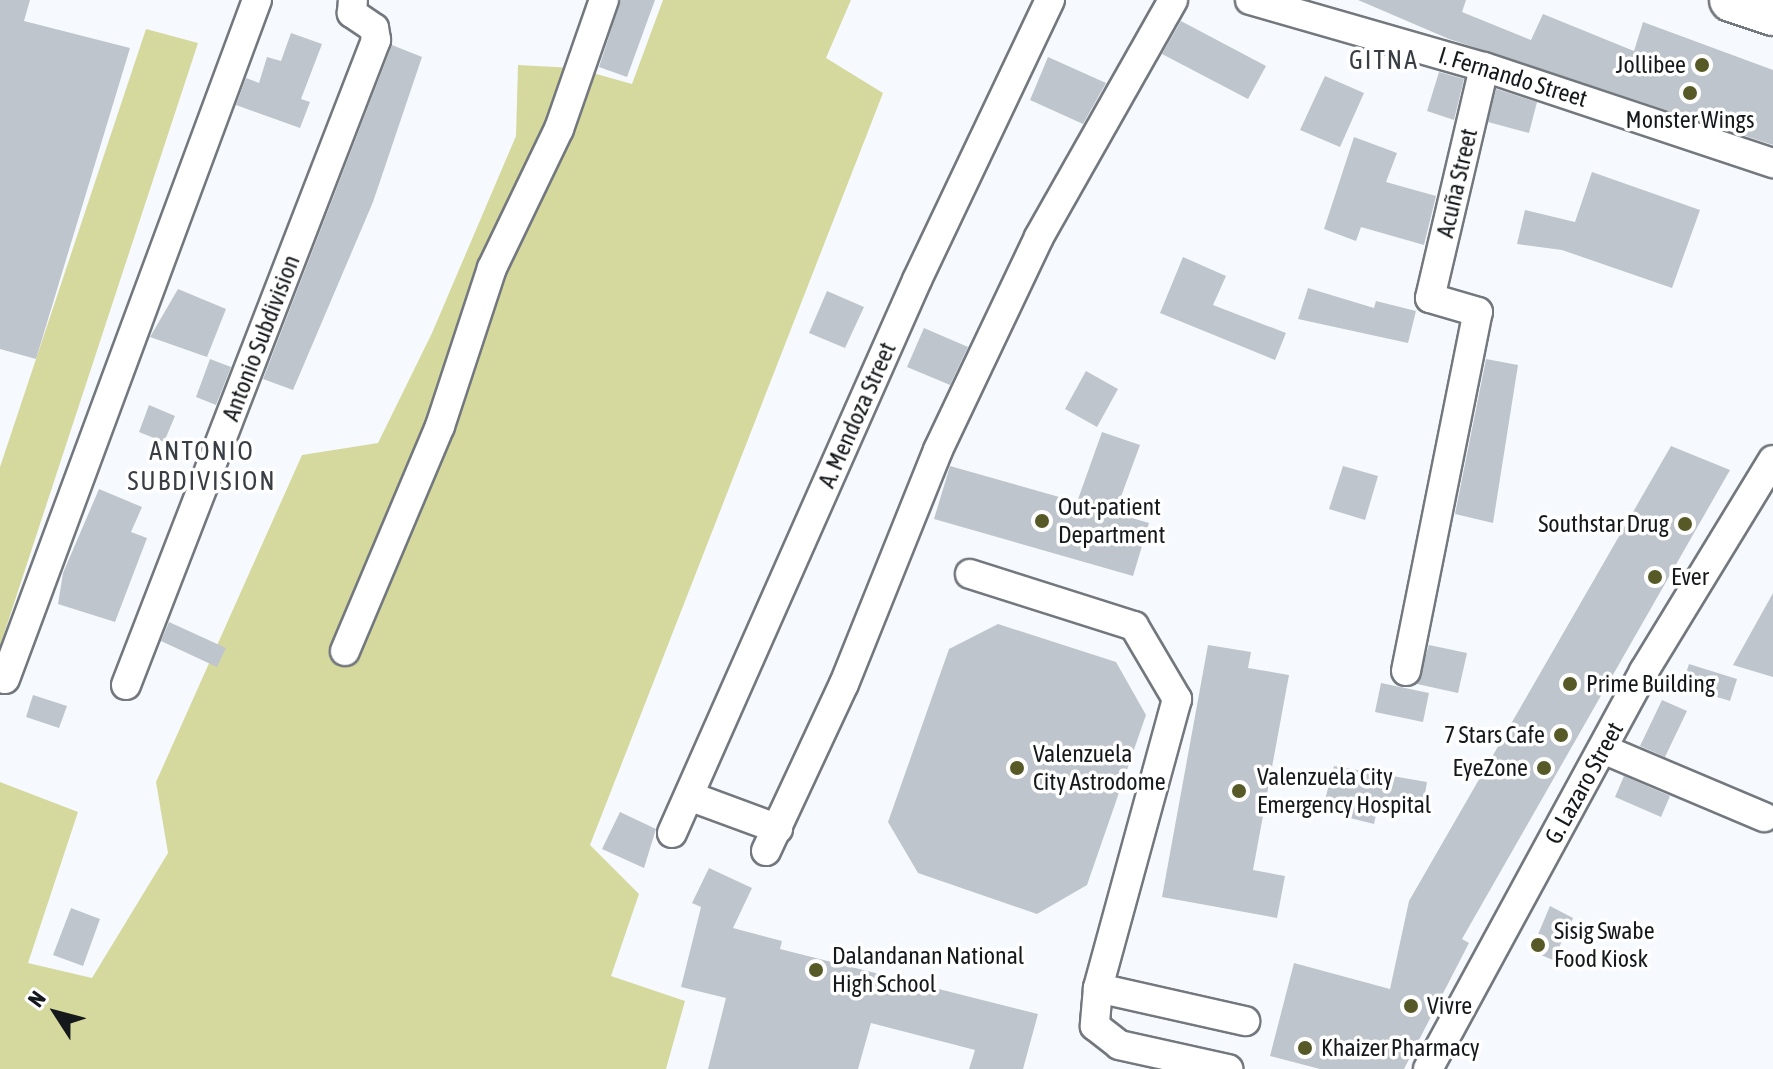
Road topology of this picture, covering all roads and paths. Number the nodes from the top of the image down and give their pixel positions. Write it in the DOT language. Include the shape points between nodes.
graph roads {
  1 [pos="257,0"];
  2 [pos="353,0"];
  3 [pos="604,0"];
  4 [pos="1050,0"];
  5 [pos="1173,0"];
  6 [pos="1250,0"];
  7 [pos="1731,0"];
  8 [pos="1773,14"];
  9 [pos="1484,67"];
  10 [pos="1773,163"];
  11 [pos="1773,460"];
  12 [pos="970,574"];
  13 [pos="345,651"];
  14 [pos="1406,671"];
  15 [pos="5,679"];
  16 [pos="126,685"];
  17 [pos="1603,749"];
  18 [pos="689,796"];
  19 [pos="1764,817"];
  20 [pos="672,833"];
  21 [pos="1098,988"];
  22 [pos="1245,1021"];
  23 [pos="1228,1069"];
  24 [pos="1428,1069"];
  1 -- 15 [label="street"];
  2 -- 16 [label="street, Antonio Subdivision" via="352,13 374,28 376,40"];
  3 -- 13 [label="street" via="559,129 492,268 440,426"];
  4 -- 18 [label="street, A. Mendoza Street" via="917,280"];
  5 -- 18 [label="street" via="991,336 772,840"];
  6 -- 9 [label="street, I. Fernando Street"];
  7 -- 8 [label="highway"];
  9 -- 10 [label="street, I. Fernando Street"];
  9 -- 14 [label="street, Acuña Street" via="1430,298 1478,312"];
  11 -- 17 [label="street, G. Lazaro Street"];
  12 -- 21 [label="street" via="1134,626 1177,699"];
  17 -- 19 [label="street"];
  17 -- 24 [label="street, G. Lazaro Street"];
  18 -- 20 [label="street, A. Mendoza Street"];
  21 -- 22 [label="street"];
  21 -- 23 [label="street" via="1095,1026 1119,1045"];
}
